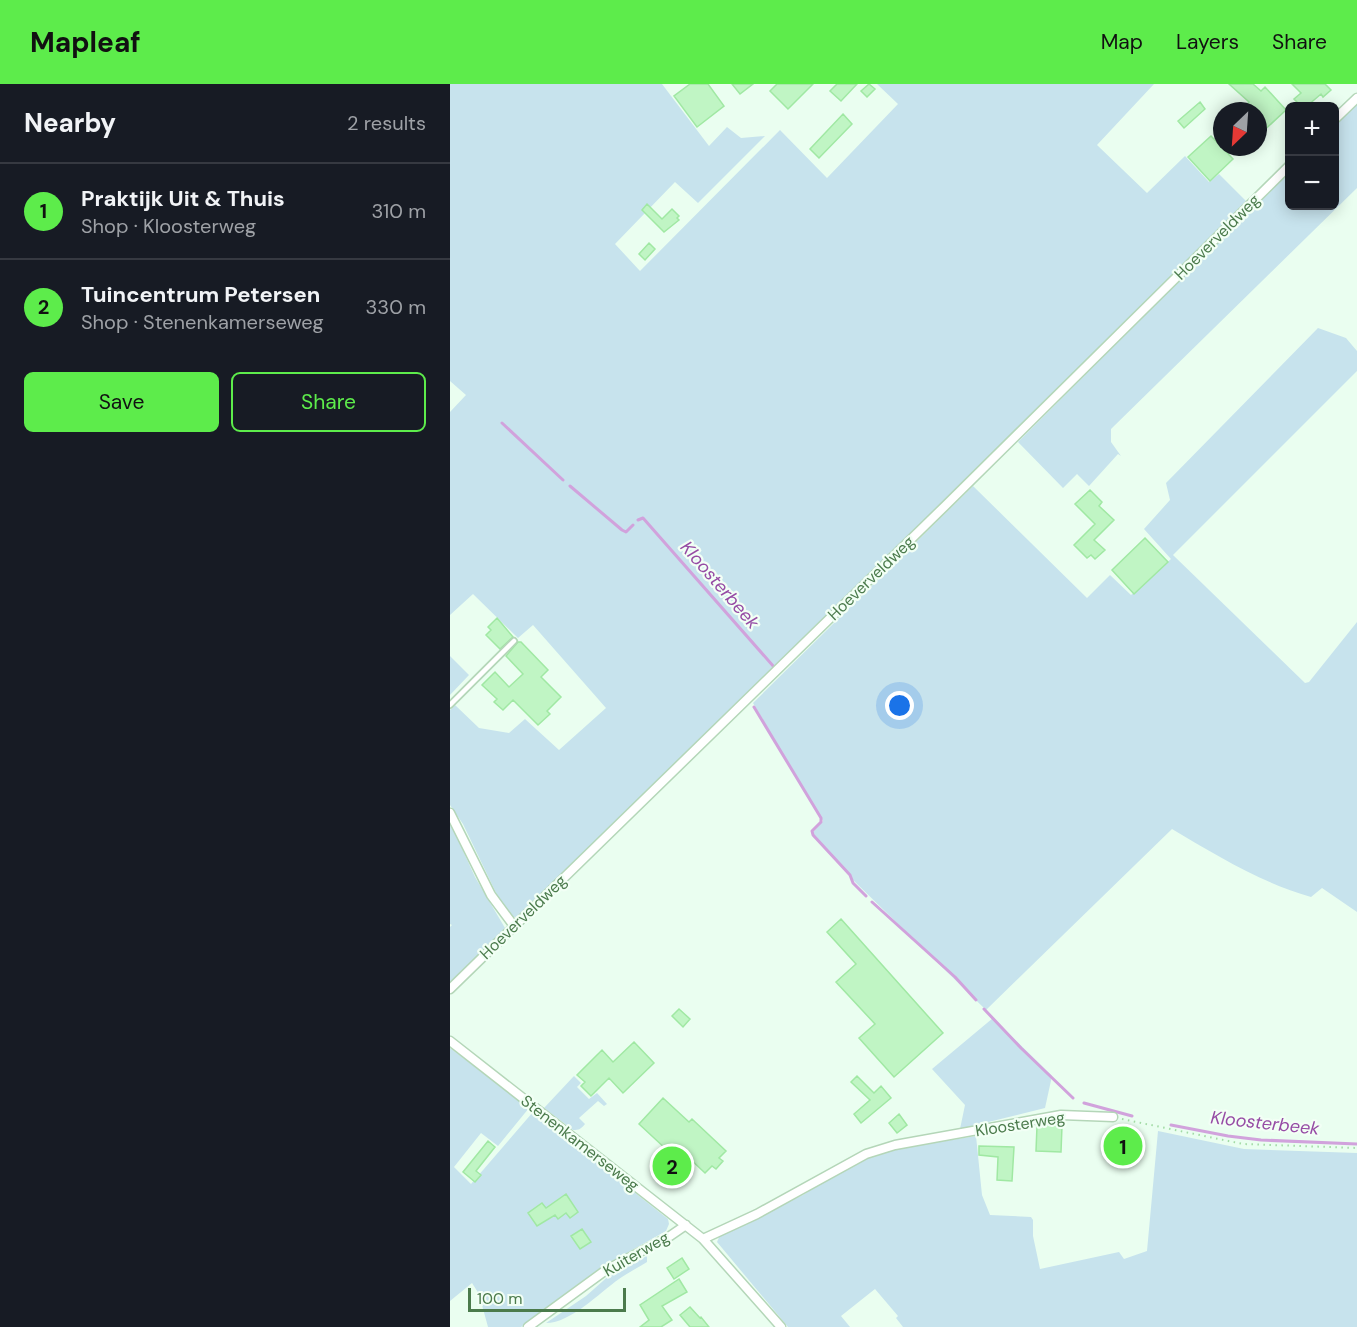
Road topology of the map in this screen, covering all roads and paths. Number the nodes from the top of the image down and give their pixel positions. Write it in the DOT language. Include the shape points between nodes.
graph roads {
  1 [pos="1357,98"];
  2 [pos="1339,116"];
  3 [pos="1285,170"];
  4 [pos="514,641"];
  5 [pos="450,705"];
  6 [pos="450,813"];
  7 [pos="514,927"];
  8 [pos="450,989"];
  9 [pos="450,1041"];
  10 [pos="1113,1117"];
  11 [pos="1357,1148"];
  12 [pos="686,1225"];
  13 [pos="703,1239"];
  14 [pos="528,1327"];
  15 [pos="781,1327"];
  1 -- 2 [label="street"];
  3 -- 7 [label="street, Hoeverveldweg"];
  4 -- 5 [label="lane"];
  6 -- 7 [label="street" via="491,895"];
  7 -- 8 [label="street, Hoeverveldweg"];
  9 -- 12 [label="street, Stenenkamerseweg"];
  10 -- 11 [label="path" via="1244,1144"];
  10 -- 13 [label="street, Kloosterweg" via="1061,1115 896,1145 866,1154"];
  12 -- 13 [label="street, Stenenkamerseweg"];
  12 -- 14 [label="street, Kuiterweg" via="606,1270"];
  13 -- 15 [label="street, Stenenkamerseweg"];
}
